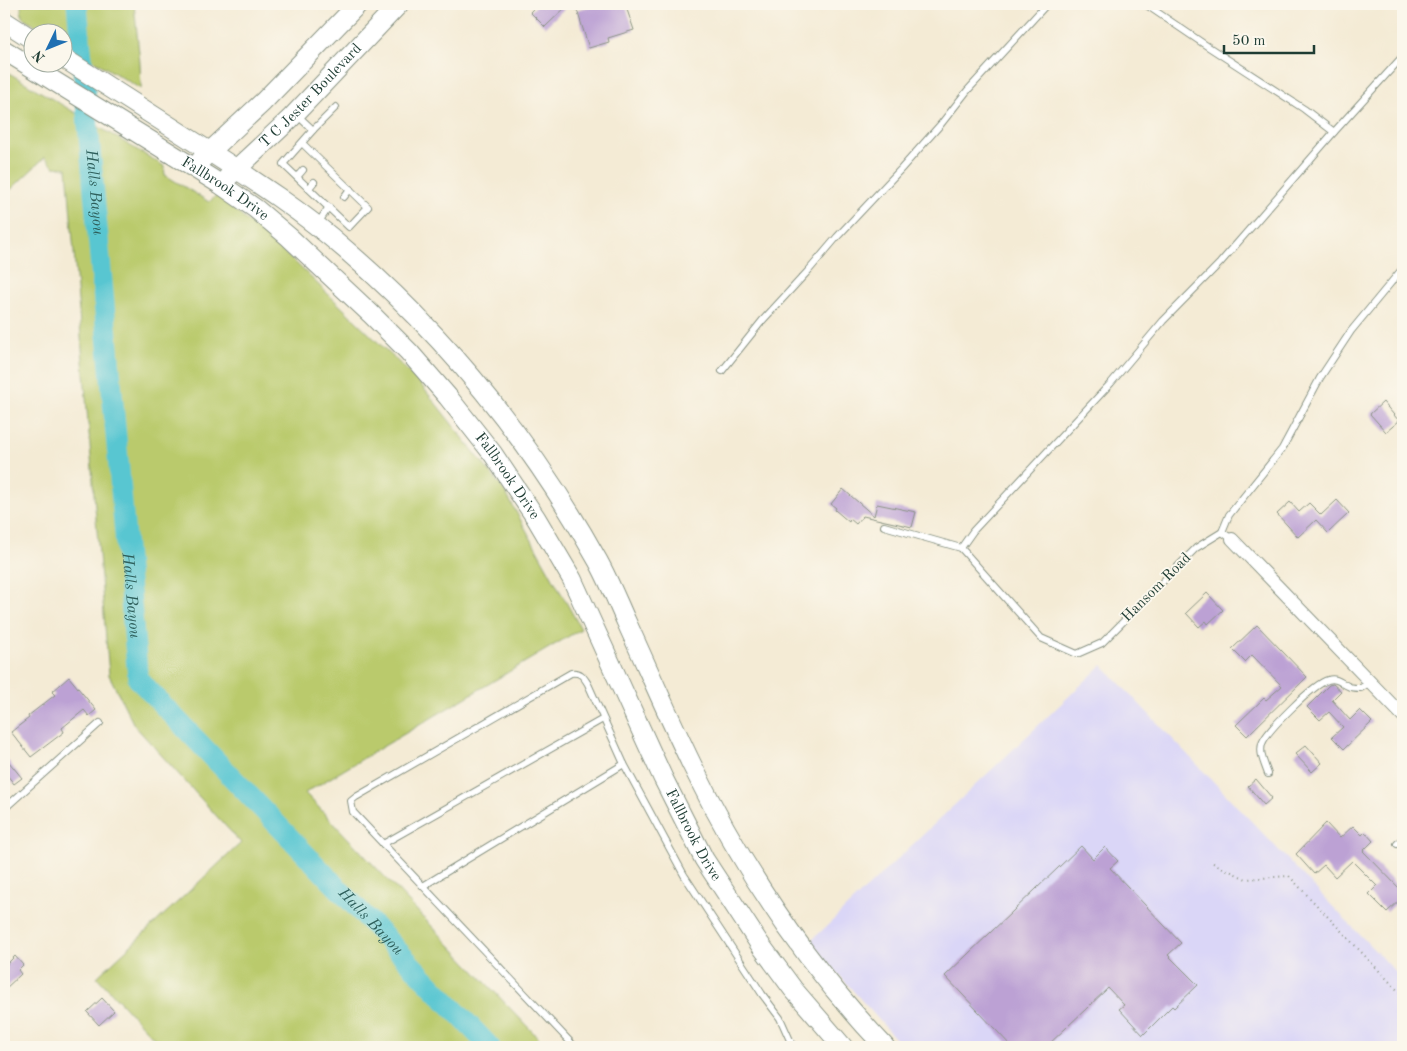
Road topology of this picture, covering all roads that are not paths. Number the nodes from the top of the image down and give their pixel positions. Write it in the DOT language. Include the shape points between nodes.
graph roads {
  1 [pos="358,4"];
  2 [pos="400,4"];
  3 [pos="1047,4"];
  4 [pos="1145,4"];
  5 [pos="4,21"];
  6 [pos="22,33"];
  7 [pos="4,50"];
  8 [pos="1403,56"];
  9 [pos="72,63"];
  10 [pos="336,107"];
  11 [pos="295,114"];
  12 [pos="312,130"];
  13 [pos="1334,132"];
  14 [pos="302,143"];
  15 [pos="210,152"];
  16 [pos="193,168"];
  17 [pos="237,169"];
  18 [pos="303,170"];
  19 [pos="297,177"];
  20 [pos="339,179"];
  21 [pos="314,182"];
  22 [pos="220,184"];
  23 [pos="334,185"];
  24 [pos="309,188"];
  25 [pos="350,189"];
  26 [pos="344,196"];
  27 [pos="332,208"];
  28 [pos="316,226"];
  29 [pos="1403,268"];
  30 [pos="722,371"];
  31 [pos="884,526"];
  32 [pos="1227,536"];
  33 [pos="961,548"];
  34 [pos="1370,682"];
  35 [pos="1403,716"];
  36 [pos="603,719"];
  37 [pos="100,724"];
  38 [pos="624,764"];
  39 [pos="1268,774"];
  40 [pos="4,809"];
  41 [pos="1403,838"];
  42 [pos="384,844"];
  43 [pos="1397,844"];
  44 [pos="423,886"];
  45 [pos="818,972"];
  46 [pos="793,989"];
  47 [pos="575,1047"];
  48 [pos="794,1047"];
  49 [pos="843,1047"];
  50 [pos="885,1047"];
  1 -- 15 [label="main road, T C Jester Boulevard"];
  2 -- 11 [label="main road, T C Jester Boulevard"];
  3 -- 30 [label="lane" via="762,321"];
  4 -- 13 [label="lane" via="1304,108"];
  5 -- 6 [label="main road"];
  7 -- 16 [label="main road, Fallbrook Drive"];
  8 -- 13 [label="lane"];
  9 -- 15 [label="main road, Fallbrook Drive"];
  10 -- 12 [label="lane"];
  11 -- 12 [label="lane"];
  11 -- 17 [label="main road, T C Jester Boulevard"];
  12 -- 14 [label="lane"];
  13 -- 33 [label="lane" via="1220,264 1163,321"];
  14 -- 19 [label="lane" via="283,164"];
  14 -- 20 [label="lane" via="325,170"];
  15 -- 16 [label="main road, T C Jester Boulevard"];
  15 -- 17 [label="main road, Fallbrook Drive"];
  16 -- 22 [label="main road, Fallbrook Drive"];
  17 -- 22 [label="main road, T C Jester Boulevard"];
  17 -- 28 [label="main road, Fallbrook Drive"];
  18 -- 19 [label="lane"];
  19 -- 24 [label="lane"];
  20 -- 23 [label="lane"];
  20 -- 25 [label="lane"];
  21 -- 24 [label="lane"];
  22 -- 46 [label="main road, Fallbrook Drive" via="290,237 377,320 448,397 493,454 572,579 704,858 759,944"];
  24 -- 27 [label="lane"];
  25 -- 26 [label="lane"];
  25 -- 27 [label="lane" via="368,206 349,227"];
  27 -- 28 [label="lane"];
  28 -- 45 [label="main road, Fallbrook Drive" via="345,248 432,331 518,436 563,501 600,565 732,844"];
  29 -- 32 [label="lane" via="1351,331 1320,378 1282,449 1229,515"];
  31 -- 33 [label="lane"];
  32 -- 33 [label="lane, Hansom Road" via="1196,548 1102,642 1077,654 1041,638"];
  32 -- 34 [label="street"];
  34 -- 35 [label="street"];
  34 -- 39 [label="lane" via="1361,688 1352,688 1331,679 1310,690 1267,734 1261,745"];
  36 -- 38 [label="lane"];
  36 -- 42 [label="lane"];
  36 -- 42 [label="lane" via="583,675 571,673 351,801 353,812"];
  37 -- 40 [label="lane"];
  38 -- 44 [label="lane"];
  38 -- 48 [label="lane" via="684,875 780,1018"];
  41 -- 43 [label="lane"];
  42 -- 44 [label="lane"];
  44 -- 47 [label="lane"];
  45 -- 46 [label="main road"];
  45 -- 50 [label="main road, Fallbrook Drive"];
  46 -- 49 [label="main road, Fallbrook Drive"];
}
